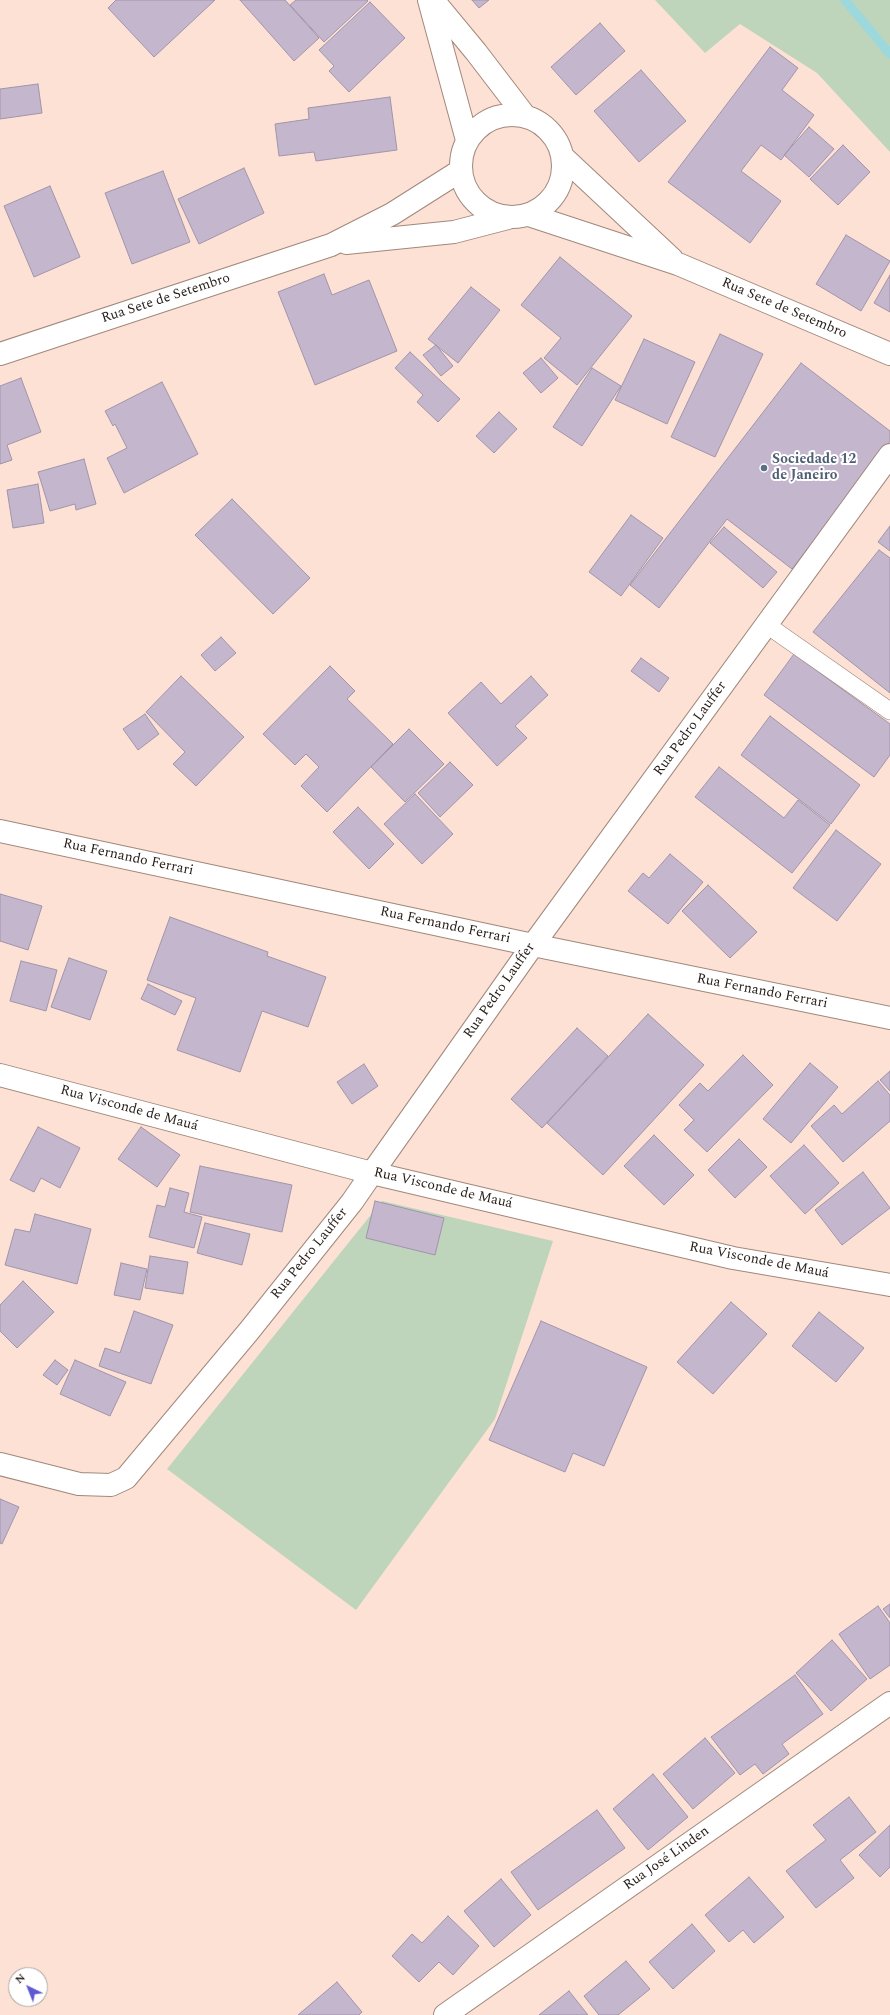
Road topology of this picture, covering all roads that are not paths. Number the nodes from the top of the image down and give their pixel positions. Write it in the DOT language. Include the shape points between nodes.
graph roads {
  1 [pos="429,0"];
  2 [pos="433,0"];
  3 [pos="526,116"];
  4 [pos="468,140"];
  5 [pos="563,157"];
  6 [pos="460,171"];
  7 [pos="519,217"];
  8 [pos="331,245"];
  9 [pos="678,264"];
  10 [pos="0,354"];
  11 [pos="890,354"];
  12 [pos="890,455"];
  13 [pos="767,625"];
  14 [pos="890,711"];
  15 [pos="0,831"];
  16 [pos="533,945"];
  17 [pos="890,1018"];
  18 [pos="0,1075"];
  19 [pos="372,1173"];
  20 [pos="890,1285"];
  21 [pos="0,1464"];
  22 [pos="890,1703"];
  23 [pos="444,2015"];
  1 -- 4 [label="street"];
  2 -- 3 [label="street"];
  3 -- 4 [label="street" via="509,114 492,118 478,127"];
  3 -- 5 [label="street" via="550,131"];
  4 -- 6 [label="street" via="460,158"];
  5 -- 7 [label="street" via="563,175 557,192 545,206"];
  5 -- 9 [label="street, Rua Sete de Setembro"];
  6 -- 7 [label="street" via="464,187 480,206 489,213"];
  6 -- 8 [label="street, Rua Sete de Setembro" via="392,214"];
  7 -- 8 [label="street, Rua Sete de Setembro" via="440,234"];
  7 -- 9 [label="street, Rua Sete de Setembro"];
  8 -- 10 [label="street, Rua Sete de Setembro"];
  9 -- 11 [label="street, Rua Sete de Setembro"];
  12 -- 13 [label="street, Rua Pedro Lauffer"];
  13 -- 14 [label="lane"];
  13 -- 16 [label="street, Rua Pedro Lauffer"];
  15 -- 16 [label="street, Rua Fernando Ferrari"];
  16 -- 17 [label="street, Rua Fernando Ferrari"];
  16 -- 19 [label="street, Rua Pedro Lauffer"];
  18 -- 19 [label="street, Rua Visconde de Mauá"];
  19 -- 20 [label="street, Rua Visconde de Mauá" via="733,1258"];
  19 -- 21 [label="street, Rua Pedro Lauffer" via="352,1202 258,1319 126,1478 111,1485 78,1484"];
  22 -- 23 [label="street, Rua José Linden"];
}
